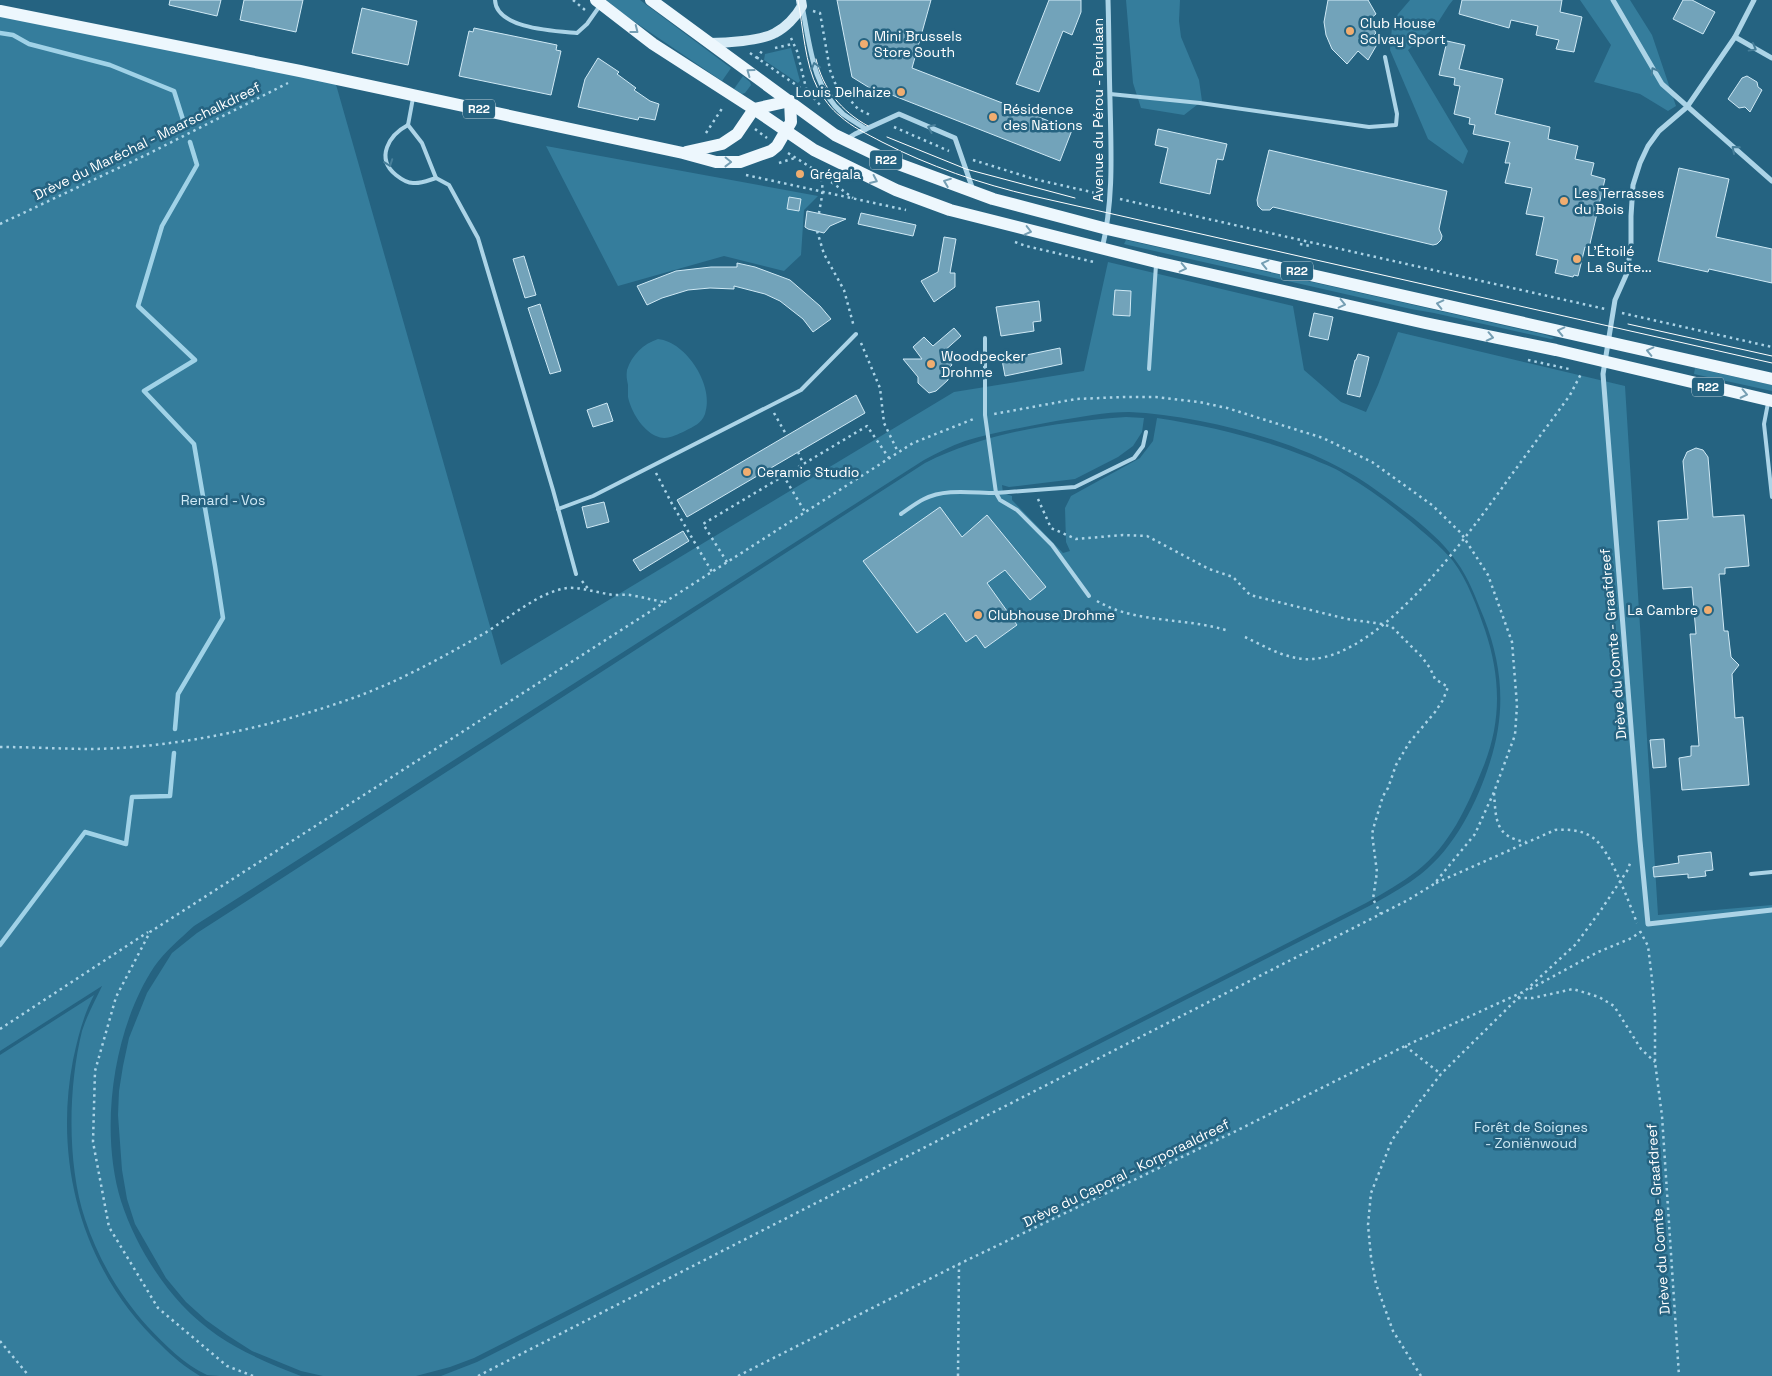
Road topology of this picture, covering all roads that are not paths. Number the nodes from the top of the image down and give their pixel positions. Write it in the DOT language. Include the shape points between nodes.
graph roads {
  1 [pos="495,0"];
  2 [pos="651,0"];
  3 [pos="1108,0"];
  4 [pos="1613,0"];
  5 [pos="1754,0"];
  6 [pos="599,2"];
  7 [pos="802,3"];
  8 [pos="0,11"];
  9 [pos="1734,37"];
  10 [pos="709,43"];
  11 [pos="1385,57"];
  12 [pos="1772,58"];
  13 [pos="1110,94"];
  14 [pos="414,95"];
  15 [pos="790,101"];
  16 [pos="1687,108"];
  17 [pos="754,109"];
  18 [pos="408,125"];
  19 [pos="866,129"];
  20 [pos="785,131"];
  21 [pos="845,140"];
  22 [pos="683,152"];
  23 [pos="436,178"];
  24 [pos="1772,181"];
  25 [pos="974,192"];
  26 [pos="1107,229"];
  27 [pos="1102,248"];
  28 [pos="1156,262"];
  29 [pos="856,334"];
  30 [pos="985,338"];
  31 [pos="1608,342"];
  32 [pos="1605,362"];
  33 [pos="1149,369"];
  34 [pos="1772,379"];
  35 [pos="1770,400"];
  36 [pos="1146,432"];
  37 [pos="996,493"];
  38 [pos="1772,497"];
  39 [pos="558,509"];
  40 [pos="900,514"];
  41 [pos="576,574"];
  42 [pos="1089,596"];
  43 [pos="1772,872"];
  44 [pos="1751,874"];
  45 [pos="1772,910"];
  1 -- 6 [label="lane" via="503,17 521,25 577,33 587,24"];
  2 -- 10 [label="main road"];
  3 -- 13 [label="street, Avenue du Pérou - Perulaan"];
  16 -- 4 [label="street, one-way" via="1662,84"];
  5 -- 9 [label="street, Drève du Comte - Graafdreef"];
  6 -- 17 [label="main road, one-way" via="653,44"];
  7 -- 10 [label="street" via="788,23 774,34 733,43"];
  19 -- 7 [label="street, one-way" via="842,112 820,83"];
  8 -- 14 [label="main road, R22"];
  9 -- 12 [label="street, one-way"];
  9 -- 16 [label="street, Drève du Comte - Graafdreef"];
  15 -- 10 [label="main road, one-way"];
  11 -- 13 [label="lane" via="1397,114 1396,124 1369,126"];
  13 -- 26 [label="street, Avenue du Pérou - Perulaan" via="1112,164"];
  14 -- 18 [label="lane"];
  14 -- 22 [label="main road, R22"];
  15 -- 17 [label="main road"];
  15 -- 20 [label="main road" via="791,122"];
  15 -- 21 [label="main road, R22"];
  24 -- 16 [label="street, one-way"];
  16 -- 31 [label="street, Drève du Comte - Graafdreef" via="1659,131 1640,163 1634,185 1627,274 1615,300"];
  17 -- 20 [label="main road"];
  17 -- 22 [label="main road, R22" via="736,134 722,144"];
  18 -- 23 [label="lane" via="422,143"];
  18 -- 23 [label="lane, one-way" via="391,138 387,147 388,165 408,182 416,184"];
  19 -- 21 [label="street"];
  25 -- 19 [label="street, one-way" via="955,138 899,114"];
  22 -- 20 [label="main road, R22, one-way" via="716,162 740,162 777,146"];
  20 -- 27 [label="main road, R22, one-way" via="836,162 896,190 950,210"];
  25 -- 21 [label="main road, R22, one-way" via="885,159"];
  23 -- 39 [label="lane" via="449,185 478,238"];
  25 -- 26 [label="main road, R22"];
  26 -- 27 [label="street, Avenue du Pérou - Perulaan"];
  31 -- 26 [label="main road, R22, one-way"];
  27 -- 28 [label="main road, R22"];
  28 -- 32 [label="main road, R22, one-way"];
  28 -- 33 [label="lane"];
  29 -- 39 [label="lane" via="801,390 593,496"];
  30 -- 37 [label="lane" via="985,415"];
  31 -- 32 [label="street, Drève du Comte - Graafdreef"];
  34 -- 31 [label="main road, R22, one-way"];
  32 -- 35 [label="main road, R22, one-way"];
  32 -- 45 [label="street, Drève du Comte - Graafdreef" via="1602,381 1648,924"];
  35 -- 38 [label="lane" via="1764,424"];
  36 -- 37 [label="lane" via="1143,446 1134,458 1076,487"];
  37 -- 40 [label="lane" via="940,494 925,498"];
  37 -- 42 [label="lane" via="1052,545"];
  39 -- 41 [label="lane"];
  43 -- 44 [label="lane"];
}
